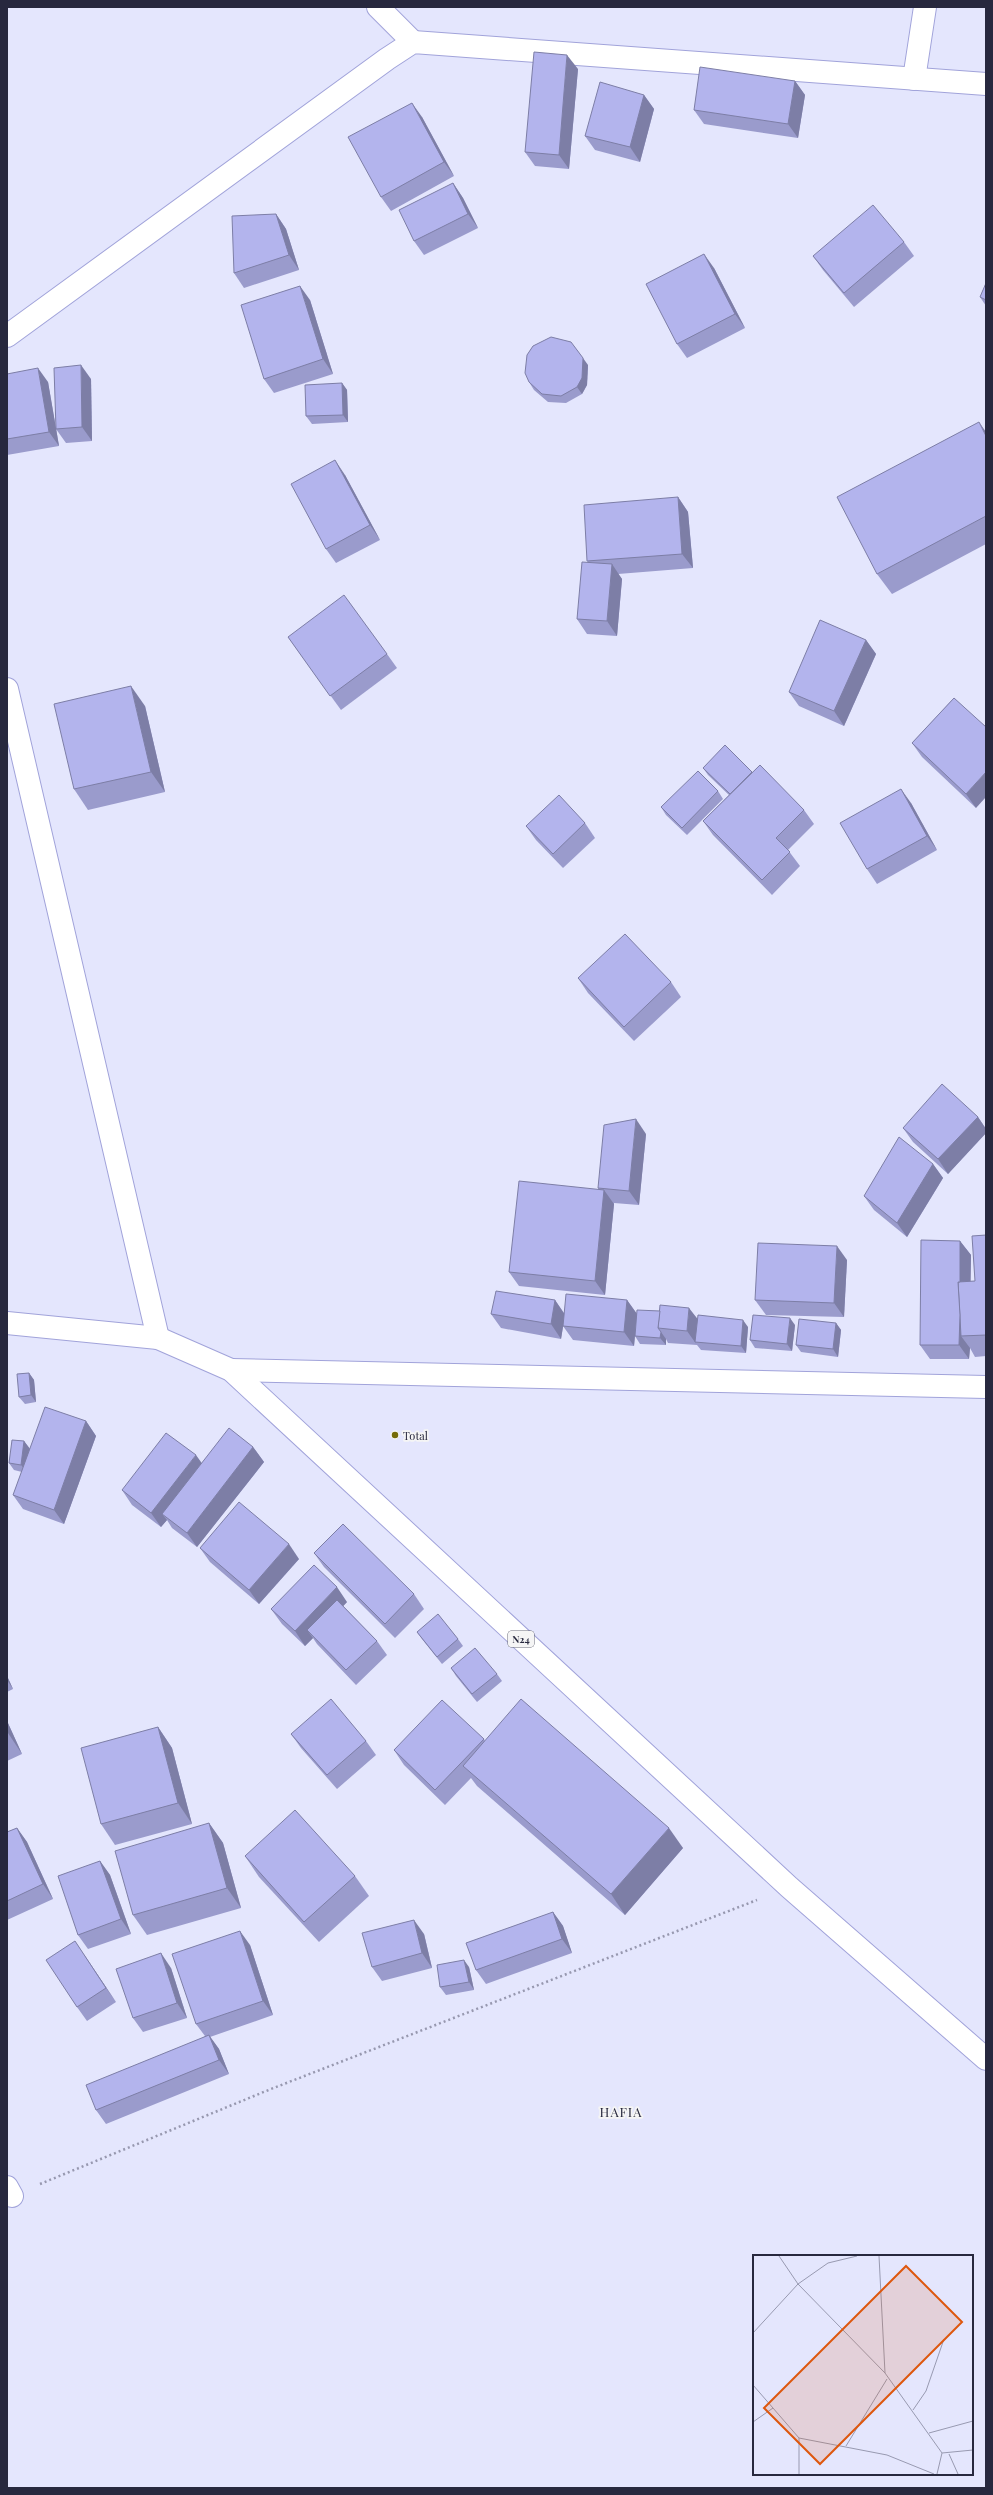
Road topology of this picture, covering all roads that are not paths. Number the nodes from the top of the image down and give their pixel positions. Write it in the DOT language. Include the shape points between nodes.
graph roads {
  1 [pos="378,7"];
  2 [pos="925,7"];
  3 [pos="413,42"];
  4 [pos="914,79"];
  5 [pos="986,84"];
  6 [pos="7,336"];
  7 [pos="7,689"];
  8 [pos="7,1323"];
  9 [pos="158,1338"];
  10 [pos="232,1370"];
  11 [pos="986,1388"];
  12 [pos="986,2059"];
  1 -- 3 [label="main road"];
  2 -- 4 [label="main road"];
  3 -- 4 [label="main road"];
  3 -- 6 [label="main road" via="380,63"];
  4 -- 5 [label="main road"];
  7 -- 9 [label="main road"];
  8 -- 9 [label="main road, N24"];
  9 -- 10 [label="main road, N24"];
  10 -- 11 [label="main road"];
  10 -- 12 [label="main road, N24" via="789,1887"];
}
